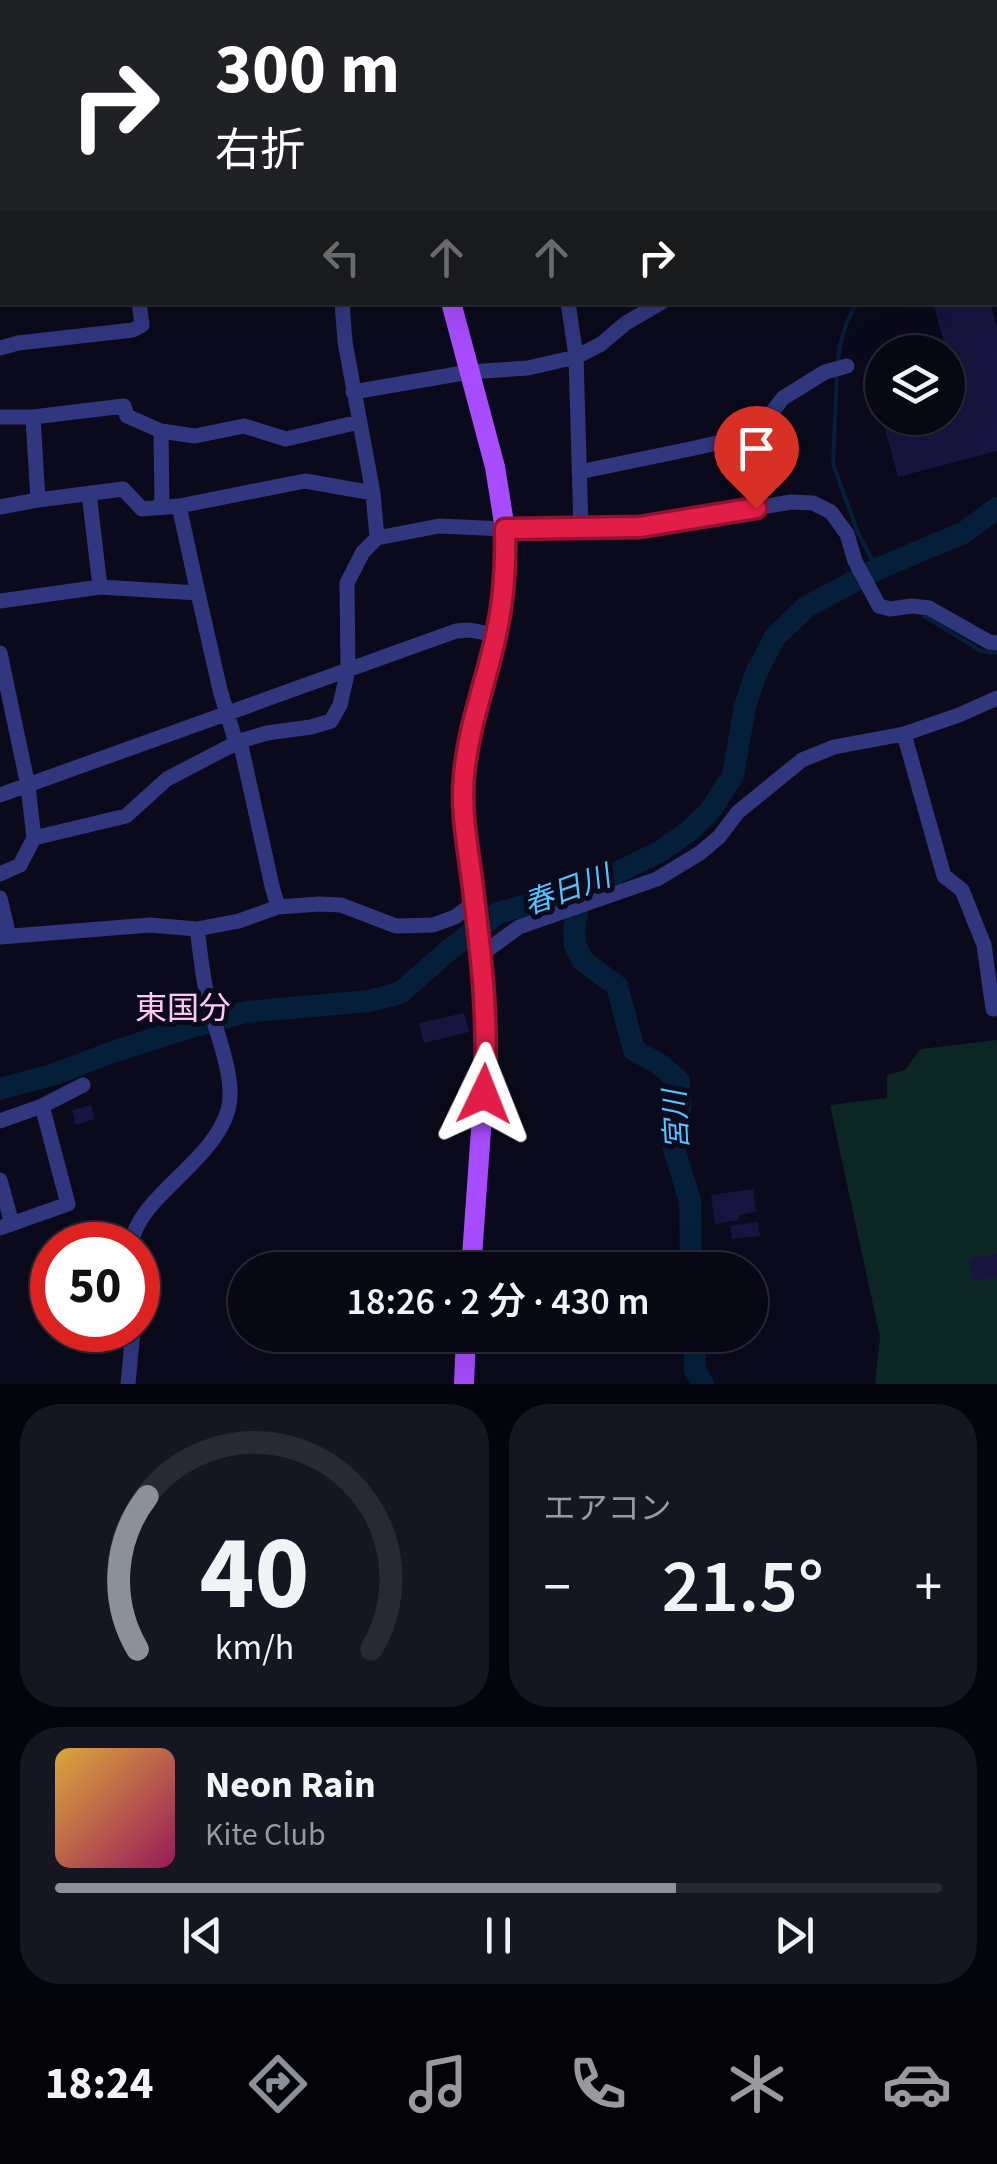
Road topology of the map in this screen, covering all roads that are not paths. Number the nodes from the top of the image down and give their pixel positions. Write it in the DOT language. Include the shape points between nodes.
graph roads {
  1 [pos="142,305"];
  2 [pos="342,305"];
  3 [pos="452,305"];
  4 [pos="568,305"];
  5 [pos="657,305"];
  6 [pos="0,348"];
  7 [pos="576,357"];
  8 [pos="847,366"];
  9 [pos="469,372"];
  10 [pos="353,392"];
  11 [pos="0,417"];
  12 [pos="32,418"];
  13 [pos="359,422"];
  14 [pos="162,431"];
  15 [pos="579,472"];
  16 [pos="373,493"];
  17 [pos="89,494"];
  18 [pos="38,500"];
  19 [pos="179,506"];
  20 [pos="0,508"];
  21 [pos="162,508"];
  22 [pos="580,528"];
  23 [pos="505,529"];
  24 [pos="377,538"];
  25 [pos="100,587"];
  26 [pos="198,593"];
  27 [pos="0,601"];
  28 [pos="496,635"];
  29 [pos="997,643"];
  30 [pos="0,652"];
  31 [pos="348,670"];
  32 [pos="997,698"];
  33 [pos="229,713"];
  34 [pos="904,734"];
  35 [pos="8,736"];
  36 [pos="238,742"];
  37 [pos="28,786"];
  38 [pos="0,795"];
  39 [pos="34,838"];
  40 [pos="0,874"];
  41 [pos="0,898"];
  42 [pos="475,904"];
  43 [pos="278,907"];
  44 [pos="196,929"];
  45 [pos="4,937"];
  46 [pos="481,949"];
  47 [pos="993,1009"];
  48 [pos="83,1085"];
  49 [pos="42,1106"];
  50 [pos="0,1120"];
  51 [pos="0,1180"];
  52 [pos="139,1222"];
  53 [pos="6,1226"];
  54 [pos="472,1252"];
  55 [pos="131,1352"];
  56 [pos="465,1352"];
  57 [pos="128,1384"];
  58 [pos="464,1384"];
  1 -- 6 [label="street" via="142,325 134,330"];
  2 -- 10 [label="street"];
  3 -- 9 [label="main road"];
  4 -- 7 [label="street"];
  5 -- 7 [label="street"];
  7 -- 9 [label="street"];
  7 -- 15 [label="street"];
  8 -- 15 [label="street" via="783,398 754,434"];
  9 -- 10 [label="street"];
  9 -- 23 [label="main road"];
  10 -- 13 [label="street"];
  11 -- 12 [label="street"];
  12 -- 14 [label="street" via="124,406 128,416"];
  12 -- 18 [label="street"];
  13 -- 14 [label="street" via="286,439 244,426 195,436"];
  13 -- 16 [label="street"];
  14 -- 21 [label="street"];
  15 -- 22 [label="street"];
  16 -- 19 [label="street" via="304,481"];
  16 -- 24 [label="street"];
  17 -- 18 [label="street"];
  17 -- 21 [label="street" via="123,489 142,509"];
  17 -- 25 [label="street"];
  18 -- 20 [label="street"];
  19 -- 21 [label="street"];
  19 -- 26 [label="street"];
  22 -- 23 [label="street"];
  22 -- 29 [label="street" via="640,527 813,503 831,512 847,534 880,606 928,608"];
  23 -- 24 [label="street" via="439,526"];
  23 -- 28 [label="main road"];
  24 -- 31 [label="street" via="348,583"];
  25 -- 26 [label="street"];
  25 -- 27 [label="street"];
  26 -- 33 [label="street"];
  28 -- 31 [label="street" via="456,631"];
  28 -- 42 [label="main road" via="469,731 464,778"];
  30 -- 35 [label="street"];
  31 -- 33 [label="street"];
  31 -- 36 [label="street" via="331,721"];
  32 -- 34 [label="street"];
  33 -- 36 [label="street"];
  33 -- 37 [label="street"];
  34 -- 46 [label="street" via="802,760 738,812 719,838 657,879 519,927"];
  34 -- 47 [label="street" via="944,876 962,890 984,945"];
  35 -- 37 [label="street"];
  36 -- 39 [label="street" via="168,779 126,816"];
  36 -- 43 [label="street"];
  37 -- 38 [label="street"];
  37 -- 39 [label="street"];
  39 -- 40 [label="street" via="20,865"];
  41 -- 45 [label="street"];
  42 -- 43 [label="street" via="433,925 396,926 341,905"];
  42 -- 46 [label="main road"];
  43 -- 44 [label="street"];
  44 -- 45 [label="street" via="150,924"];
  44 -- 52 [label="street" via="230,1106 218,1136"];
  46 -- 54 [label="main road" via="486,1060"];
  48 -- 49 [label="street"];
  49 -- 50 [label="street"];
  49 -- 53 [label="street" via="68,1204"];
  51 -- 53 [label="street"];
  55 -- 57 [label="street"];
  56 -- 58 [label="main road"];
}
